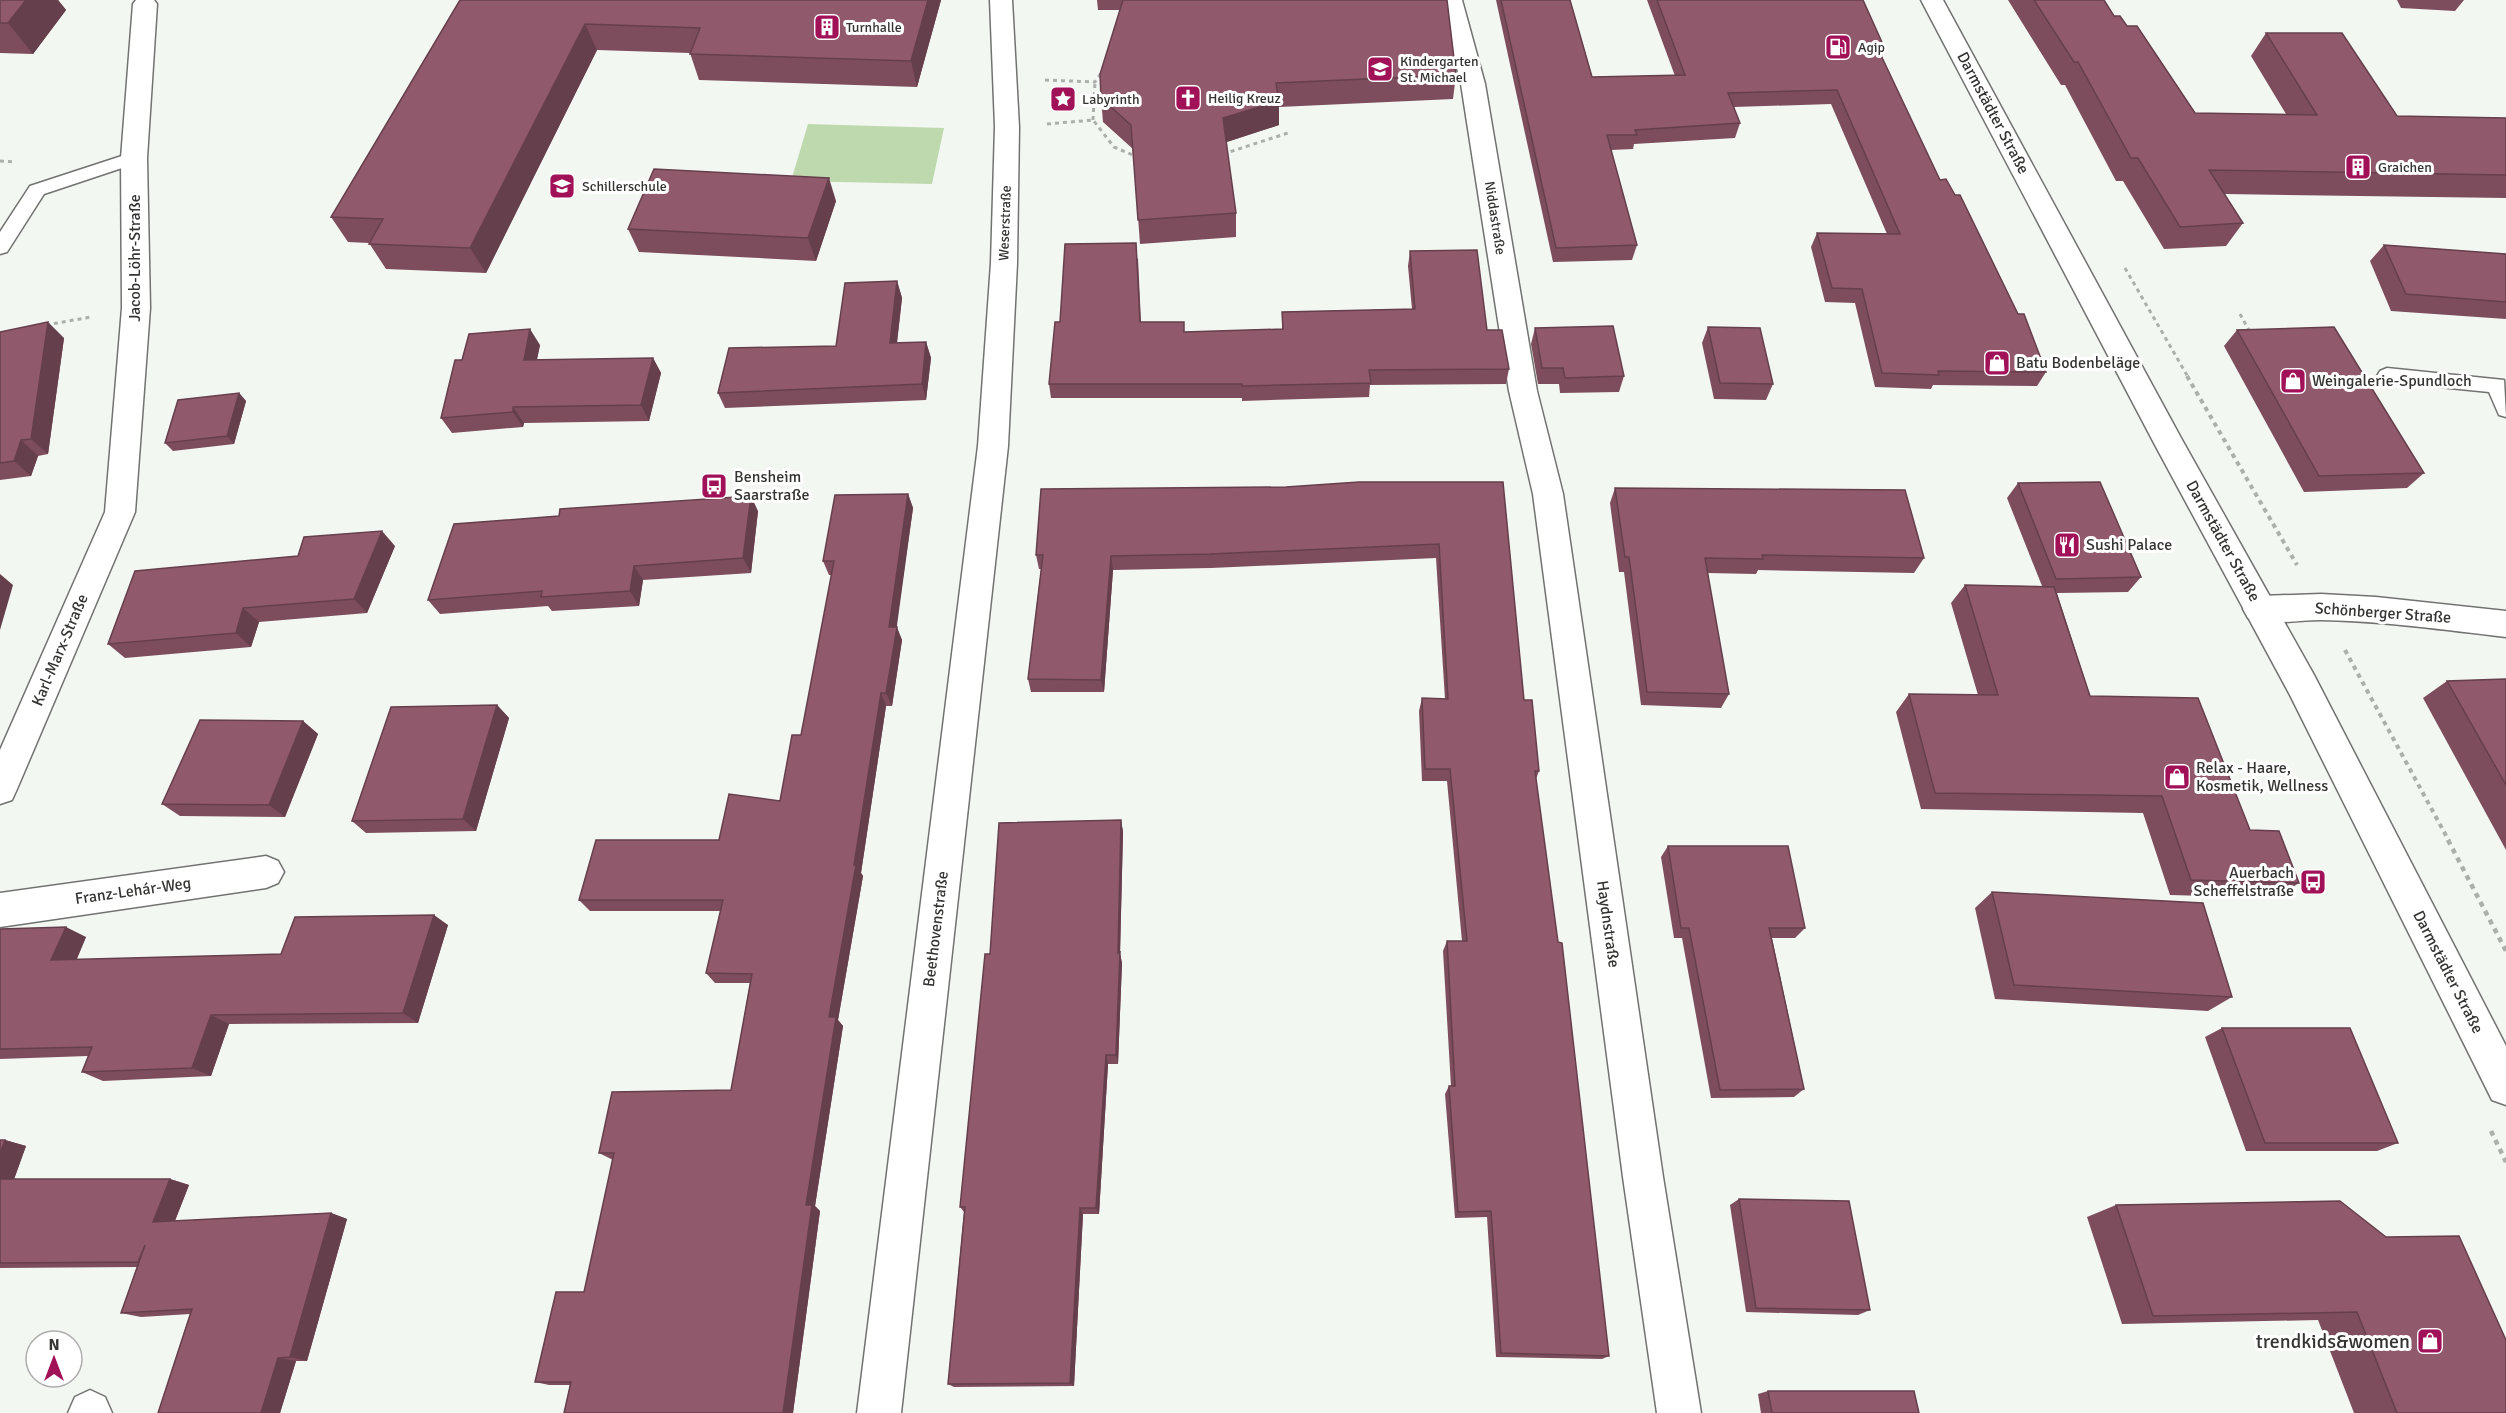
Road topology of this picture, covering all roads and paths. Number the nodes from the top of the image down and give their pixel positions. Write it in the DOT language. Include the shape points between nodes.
graph roads {
  1 [pos="1001,0"];
  2 [pos="1451,0"];
  3 [pos="1932,0"];
  4 [pos="145,4"];
  5 [pos="1108,64"];
  6 [pos="1003,78"];
  7 [pos="1095,82"];
  8 [pos="1093,120"];
  9 [pos="1007,127"];
  10 [pos="1291,132"];
  11 [pos="1215,157"];
  12 [pos="134,158"];
  13 [pos="1142,159"];
  14 [pos="0,247"];
  15 [pos="2124,267"];
  16 [pos="136,308"];
  17 [pos="2240,314"];
  18 [pos="45,325"];
  19 [pos="2254,339"];
  20 [pos="2387,376"];
  21 [pos="2506,409"];
  22 [pos="1534,437"];
  23 [pos="993,446"];
  24 [pos="120,512"];
  25 [pos="2321,607"];
  26 [pos="2259,609"];
  27 [pos="2506,624"];
  28 [pos="0,789"];
  29 [pos="266,872"];
  30 [pos="0,910"];
  31 [pos="2506,951"];
  32 [pos="2506,1086"];
  33 [pos="879,1413"];
  34 [pos="1679,1413"];
  1 -- 6 [label="street, Weserstraße"];
  2 -- 22 [label="street, Niddastraße" via="1473,84 1523,391"];
  3 -- 26 [label="street, Darmstädter Straße"];
  4 -- 12 [label="street, Jacob-Löhr-Straße"];
  5 -- 7 [label="path"];
  6 -- 7 [label="path"];
  6 -- 9 [label="street, Weserstraße"];
  7 -- 8 [label="path"];
  8 -- 9 [label="path"];
  8 -- 13 [label="path" via="1114,147"];
  9 -- 23 [label="street, Weserstraße"];
  10 -- 11 [label="path"];
  12 -- 14 [label="lane" via="37,190"];
  12 -- 16 [label="street, Jacob-Löhr-Straße"];
  15 -- 25 [label="path"];
  16 -- 18 [label="path"];
  16 -- 24 [label="street, Jacob-Löhr-Straße"];
  17 -- 19 [label="path"];
  20 -- 21 [label="lane" via="2496,385"];
  22 -- 34 [label="street, Haydnstraße" via="1548,494"];
  23 -- 33 [label="street, Beethovenstraße"];
  24 -- 28 [label="street, Karl-Marx-Straße"];
  25 -- 26 [label="street, Schönberger Straße"];
  25 -- 27 [label="street, Schönberger Straße"];
  25 -- 31 [label="path"];
  26 -- 32 [label="street, Darmstädter Straße" via="2302,685"];
  29 -- 30 [label="street, Franz-Lehár-Weg"];
}
